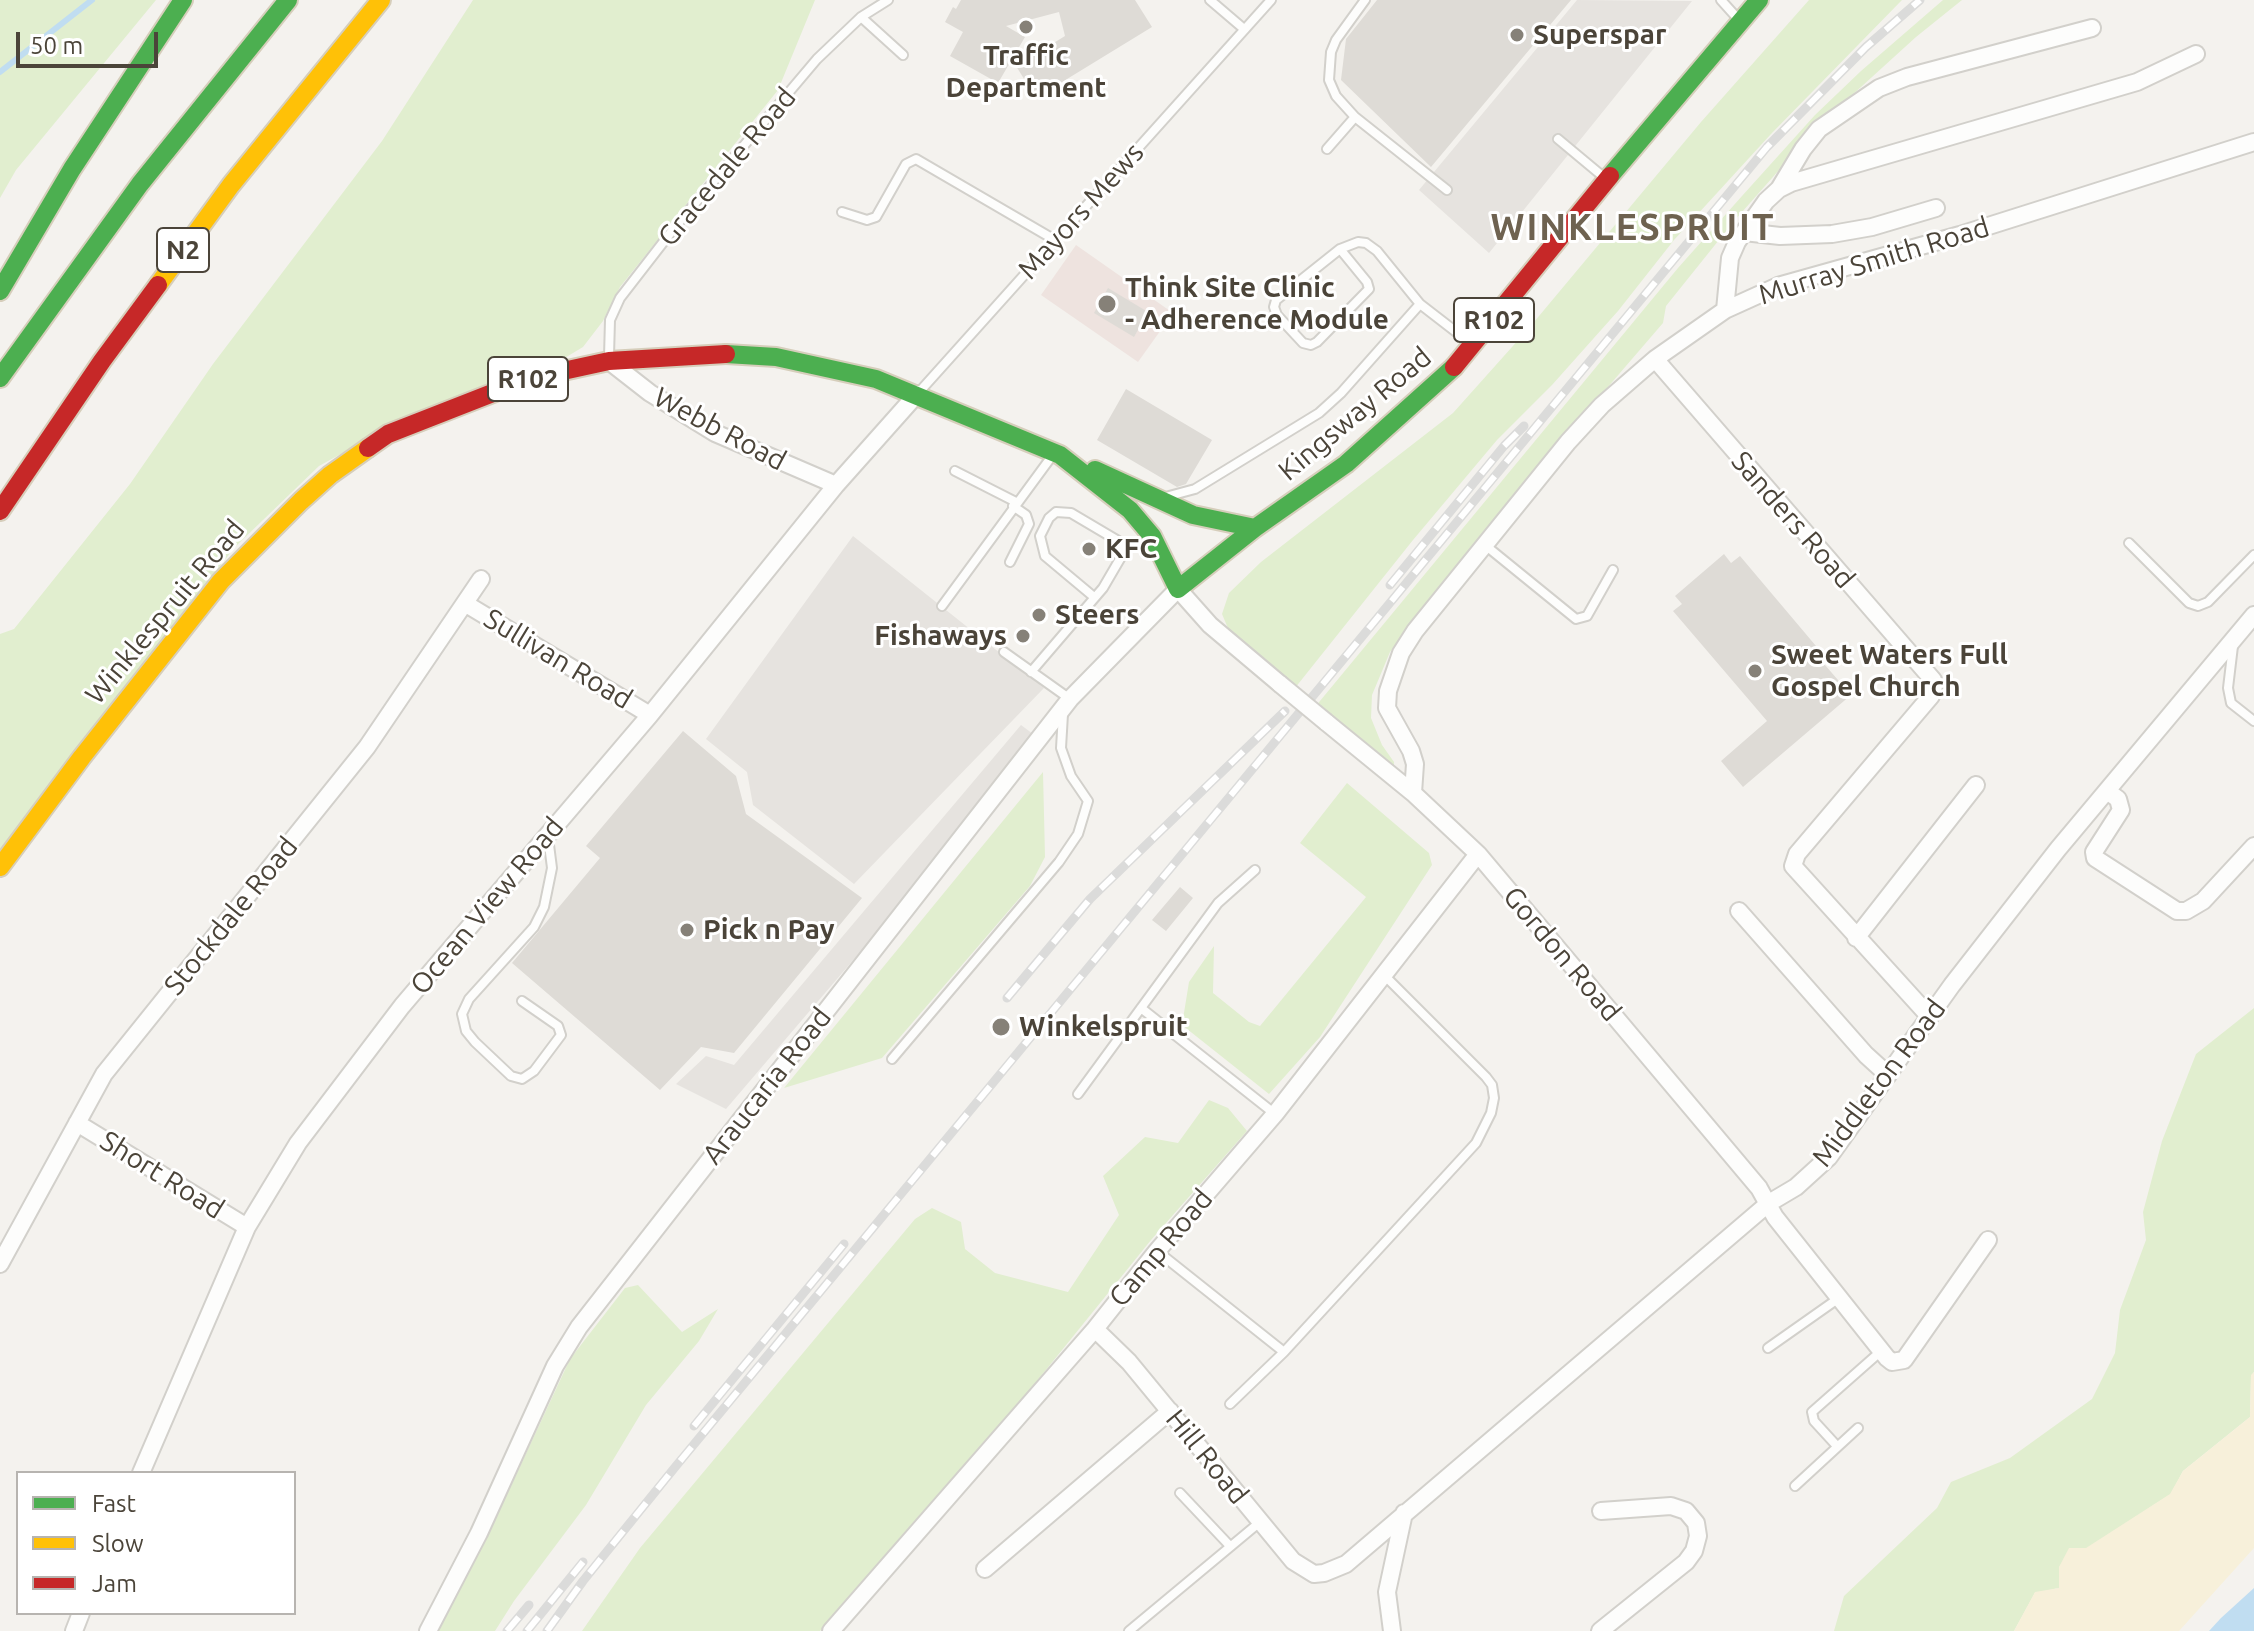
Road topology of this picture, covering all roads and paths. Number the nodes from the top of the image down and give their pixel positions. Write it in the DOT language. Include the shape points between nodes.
graph roads {
  1 [pos="183,0"];
  2 [pos="288,0"];
  3 [pos="381,0"];
  4 [pos="888,0"];
  5 [pos="1210,0"];
  6 [pos="1271,0"];
  7 [pos="1365,0"];
  8 [pos="1721,0"];
  9 [pos="1759,0"];
  10 [pos="861,17"];
  11 [pos="1740,22"];
  12 [pos="2092,28"];
  13 [pos="1244,29"];
  14 [pos="2196,54"];
  15 [pos="903,55"];
  16 [pos="1355,117"];
  17 [pos="1558,139"];
  18 [pos="2254,142"];
  19 [pos="1327,149"];
  20 [pos="1607,179"];
  21 [pos="1779,189"];
  22 [pos="1447,190"];
  23 [pos="1936,208"];
  24 [pos="842,212"];
  25 [pos="1744,232"];
  26 [pos="1055,240"];
  27 [pos="1340,249"];
  28 [pos="0,291"];
  29 [pos="1420,304"];
  30 [pos="1725,310"];
  31 [pos="1474,346"];
  32 [pos="1655,359"];
  33 [pos="609,361"];
  34 [pos="0,378"];
  35 [pos="917,394"];
  36 [pos="1058,453"];
  37 [pos="955,471"];
  38 [pos="836,485"];
  39 [pos="1141,492"];
  40 [pos="1015,504"];
  41 [pos="0,511"];
  42 [pos="1255,528"];
  43 [pos="2129,543"];
  44 [pos="1485,545"];
  45 [pos="2254,555"];
  46 [pos="1010,562"];
  47 [pos="1613,570"];
  48 [pos="481,579"];
  49 [pos="1178,589"];
  50 [pos="1094,597"];
  51 [pos="466,604"];
  52 [pos="942,606"];
  53 [pos="2254,615"];
  54 [pos="2233,641"];
  55 [pos="1004,652"];
  56 [pos="1031,672"];
  57 [pos="1070,699"];
  58 [pos="650,715"];
  59 [pos="2254,721"];
  60 [pos="1976,785"];
  61 [pos="2107,791"];
  62 [pos="1413,793"];
  63 [pos="547,836"];
  64 [pos="2254,846"];
  65 [pos="1478,854"];
  66 [pos="0,867"];
  67 [pos="1255,870"];
  68 [pos="1739,911"];
  69 [pos="1856,938"];
  70 [pos="1383,974"];
  71 [pos="522,1001"];
  72 [pos="1141,1008"];
  73 [pos="1930,1017"];
  74 [pos="892,1059"];
  75 [pos="1888,1075"];
  76 [pos="1078,1094"];
  77 [pos="1275,1114"];
  78 [pos="77,1123"];
  79 [pos="1769,1203"];
  80 [pos="247,1227"];
  81 [pos="1988,1240"];
  82 [pos="1157,1251"];
  83 [pos="0,1264"];
  84 [pos="1840,1298"];
  85 [pos="1095,1329"];
  86 [pos="1768,1348"];
  87 [pos="1284,1352"];
  88 [pos="1880,1352"];
  89 [pos="1230,1404"];
  90 [pos="1170,1411"];
  91 [pos="1858,1428"];
  92 [pos="1836,1445"];
  93 [pos="142,1471"];
  94 [pos="1795,1486"];
  95 [pos="1180,1493"];
  96 [pos="1601,1511"];
  97 [pos="1404,1513"];
  98 [pos="1260,1522"];
  99 [pos="1230,1546"];
  100 [pos="985,1569"];
  101 [pos="1324,1573"];
  102 [pos="428,1631"];
  103 [pos="831,1631"];
  104 [pos="1129,1631"];
  105 [pos="1392,1631"];
  106 [pos="1600,1631"];
  1 -- 28 [label="main road"];
  2 -- 34 [label="main road, N2" via="140,184"];
  3 -- 41 [label="main road, N2" via="231,185"];
  4 -- 10 [label="lane, Gracedale Road"];
  5 -- 13 [label="lane"];
  6 -- 13 [label="lane, Mayors Mews"];
  7 -- 16 [label="lane" via="1342,29 1329,65 1336,96"];
  8 -- 11 [label="lane"];
  9 -- 11 [label="main road, Kingsway Road / R102"];
  10 -- 15 [label="lane"];
  10 -- 33 [label="lane, Gracedale Road" via="817,59 620,298 610,320"];
  11 -- 20 [label="main road, Kingsway Road / R102"];
  12 -- 21 [label="street" via="1879,88 1819,129"];
  13 -- 26 [label="lane, Mayors Mews"];
  14 -- 21 [label="street" via="2137,82"];
  16 -- 19 [label="lane"];
  16 -- 22 [label="lane"];
  17 -- 20 [label="lane"];
  18 -- 30 [label="street, Murray Smith Road" via="1778,286"];
  20 -- 31 [label="main road, Kingsway Road / R102"];
  21 -- 25 [label="street"];
  23 -- 25 [label="street" via="1832,234"];
  24 -- 26 [label="lane" via="867,220 876,217 906,164 916,159"];
  25 -- 30 [label="street" via="1728,266"];
  26 -- 35 [label="lane, Mayors Mews"];
  27 -- 27 [label="lane" via="1276,300 1277,315 1303,343 1317,342 1369,289"];
  27 -- 29 [label="lane" via="1358,242 1371,246"];
  29 -- 31 [label="lane"];
  29 -- 39 [label="lane" via="1312,419 1195,489 1172,496"];
  30 -- 32 [label="street, Murray Smith Road"];
  31 -- 42 [label="main road, Kingsway Road / R102" via="1386,432"];
  32 -- 44 [label="street, Murray Smith Road" via="1594,414"];
  32 -- 69 [label="street, Sanders Road" via="1933,680 1931,696 1793,862 1794,871"];
  33 -- 35 [label="main road, Winklespruit Road / R102" via="718,354 776,357 862,375"];
  33 -- 38 [label="street, Webb Road" via="715,433"];
  33 -- 66 [label="main road, Winklespruit Road / R102" via="531,378 443,411 388,434 330,475 221,581"];
  35 -- 36 [label="main road, Winklespruit Road / R102"];
  35 -- 38 [label="street, Ocean View Road"];
  36 -- 39 [label="main road"];
  36 -- 40 [label="lane"];
  36 -- 49 [label="main road, Winklespruit Road / R102" via="1130,510 1152,536"];
  37 -- 40 [label="lane"];
  38 -- 58 [label="street, Ocean View Road"];
  39 -- 42 [label="main road" via="1193,515"];
  40 -- 46 [label="lane" via="1029,524"];
  40 -- 52 [label="lane"];
  42 -- 49 [label="main road, Kingsway Road / R102"];
  43 -- 45 [label="lane" via="2198,606"];
  44 -- 47 [label="lane" via="1576,619 1587,616"];
  44 -- 62 [label="street, Murray Smith Road" via="1415,631 1388,691 1387,708 1415,764"];
  48 -- 51 [label="street, Stockdale Road"];
  49 -- 57 [label="street, Araucaria Road"];
  49 -- 62 [label="street, Gordon Road, bridge" via="1210,625"];
  50 -- 50 [label="lane" via="1045,556 1040,536 1056,512 1071,513 1123,545 1116,568"];
  50 -- 56 [label="lane"];
  51 -- 58 [label="street, Sullivan Road"];
  51 -- 78 [label="street, Stockdale Road" via="367,747 109,1066"];
  53 -- 54 [label="street, Middleton Road"];
  54 -- 59 [label="lane" via="2231,703"];
  54 -- 61 [label="street, Middleton Road"];
  55 -- 56 [label="lane"];
  56 -- 57 [label="lane"];
  57 -- 74 [label="lane" via="1061,719 1061,748 1088,801 1078,834"];
  57 -- 102 [label="street, Araucaria Road" via="579,1327 555,1366"];
  58 -- 63 [label="street, Ocean View Road"];
  60 -- 69 [label="street"];
  61 -- 64 [label="street" via="2118,799 2121,810 2095,858 2177,911 2203,901"];
  61 -- 73 [label="street, Middleton Road"];
  62 -- 65 [label="street, Gordon Road"];
  63 -- 71 [label="lane" via="552,868 544,907 534,927 469,999 462,1014 475,1042 511,1076 522,1079 561,1035 558,1026"];
  63 -- 80 [label="street, Ocean View Road" via="402,1006 298,1143"];
  65 -- 70 [label="street, Camp Road"];
  65 -- 79 [label="street, Gordon Road"];
  67 -- 72 [label="lane" via="1218,903"];
  68 -- 75 [label="street"];
  69 -- 73 [label="street"];
  70 -- 77 [label="street, Camp Road"];
  70 -- 87 [label="lane" via="1486,1077 1494,1098 1491,1113 1476,1143"];
  72 -- 76 [label="lane"];
  72 -- 77 [label="lane"];
  73 -- 75 [label="street, Middleton Road"];
  75 -- 79 [label="street, Middleton Road" via="1829,1157"];
  77 -- 82 [label="street, Camp Road"];
  78 -- 80 [label="street, Short Road"];
  78 -- 83 [label="street, Stockdale Road"];
  79 -- 84 [label="street, Gordon Road"];
  79 -- 97 [label="street, Middleton Road"];
  80 -- 93 [label="street, Ocean View Road"];
  81 -- 88 [label="street, Gordon Road" via="1912,1351 1899,1362"];
  82 -- 85 [label="street, Camp Road"];
  82 -- 87 [label="lane"];
  84 -- 86 [label="lane"];
  84 -- 88 [label="street, Gordon Road"];
  85 -- 90 [label="street, Hill Road"];
  85 -- 103 [label="street, Camp Road"];
  87 -- 89 [label="lane"];
  88 -- 92 [label="lane" via="1812,1412"];
  90 -- 98 [label="street, Hill Road"];
  90 -- 100 [label="street"];
  91 -- 92 [label="lane"];
  92 -- 94 [label="lane"];
  95 -- 99 [label="lane"];
  96 -- 106 [label="street" via="1671,1506 1686,1511 1698,1536 1686,1562"];
  97 -- 101 [label="street, Middleton Road" via="1346,1564"];
  97 -- 105 [label="street" via="1387,1592"];
  98 -- 99 [label="lane"];
  98 -- 101 [label="street, Hill Road" via="1300,1568"];
  99 -- 104 [label="lane"];
}
